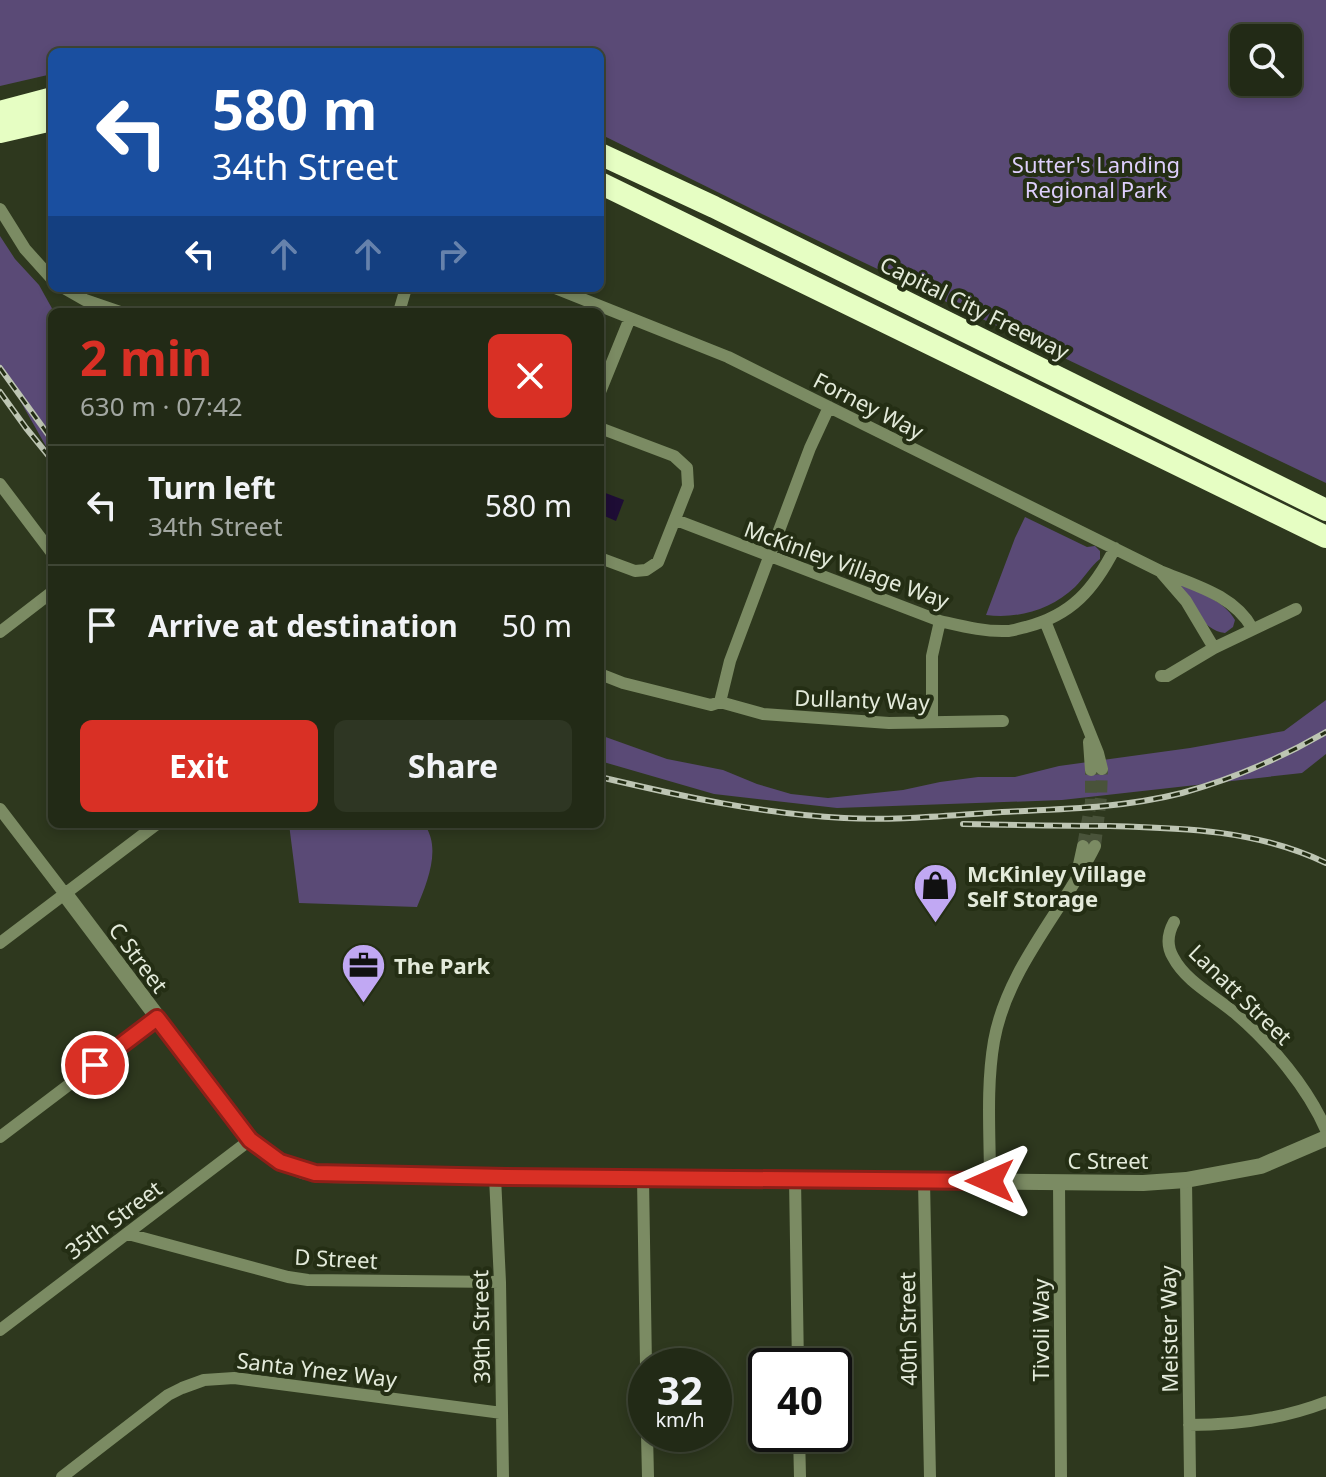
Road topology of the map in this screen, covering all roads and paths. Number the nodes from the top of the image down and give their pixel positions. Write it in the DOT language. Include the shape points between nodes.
graph roads {
  1 [pos="48,99"];
  2 [pos="0,112"];
  3 [pos="48,121"];
  4 [pos="0,132"];
  5 [pos="604,156"];
  6 [pos="604,185"];
  7 [pos="0,209"];
  8 [pos="48,275"];
  9 [pos="71,292"];
  10 [pos="565,292"];
  11 [pos="108,308"];
  12 [pos="630,318"];
  13 [pos="604,382"];
  14 [pos="829,407"];
  15 [pos="604,430"];
  16 [pos="0,484"];
  17 [pos="1326,510"];
  18 [pos="676,520"];
  19 [pos="1326,537"];
  20 [pos="48,548"];
  21 [pos="1115,548"];
  22 [pos="768,557"];
  23 [pos="604,559"];
  24 [pos="1160,571"];
  25 [pos="48,595"];
  26 [pos="1296,609"];
  27 [pos="940,621"];
  28 [pos="1045,621"];
  29 [pos="1252,628"];
  30 [pos="0,632"];
  31 [pos="1214,648"];
  32 [pos="604,676"];
  33 [pos="1161,676"];
  34 [pos="720,702"];
  35 [pos="1003,721"];
  36 [pos="932,722"];
  37 [pos="1096,770"];
  38 [pos="0,809"];
  39 [pos="152,828"];
  40 [pos="1089,846"];
  41 [pos="65,894"];
  42 [pos="1174,922"];
  43 [pos="0,943"];
  44 [pos="157,1018"];
  45 [pos="1326,1130"];
  46 [pos="0,1137"];
  47 [pos="1326,1138"];
  48 [pos="250,1140"];
  49 [pos="495,1177"];
  50 [pos="643,1178"];
  51 [pos="795,1179"];
  52 [pos="1186,1180"];
  53 [pos="924,1181"];
  54 [pos="990,1181"];
  55 [pos="1059,1182"];
  56 [pos="128,1234"];
  57 [pos="500,1282"];
  58 [pos="0,1330"];
  59 [pos="646,1348"];
  60 [pos="798,1348"];
  61 [pos="1326,1402"];
  62 [pos="502,1413"];
  63 [pos="1189,1425"];
  64 [pos="647,1452"];
  65 [pos="799,1452"];
  66 [pos="62,1477"];
  67 [pos="503,1477"];
  68 [pos="648,1477"];
  69 [pos="800,1477"];
  70 [pos="930,1477"];
  71 [pos="1061,1477"];
  72 [pos="1190,1477"];
  1 -- 2 [label="highway"];
  3 -- 4 [label="highway"];
  5 -- 17 [label="highway, Capital City Freeway"];
  6 -- 19 [label="highway"];
  7 -- 8 [label="street"];
  9 -- 11 [label="street"];
  10 -- 12 [label="street, Forney Way"];
  12 -- 13 [label="street"];
  12 -- 14 [label="street, Forney Way" via="728,357"];
  14 -- 21 [label="street, Forney Way"];
  14 -- 22 [label="street"];
  15 -- 18 [label="street" via="674,456 687,468 688,486"];
  16 -- 20 [label="street"];
  18 -- 22 [label="street, McKinley Village Way"];
  18 -- 23 [label="street" via="658,562 646,570"];
  21 -- 24 [label="street, Forney Way"];
  21 -- 28 [label="street, McKinley Village Way" via="1091,588"];
  22 -- 27 [label="street, McKinley Village Way"];
  22 -- 34 [label="street"];
  24 -- 29 [label="street, Forney Way" via="1235,605"];
  24 -- 31 [label="street, Forney Way" via="1186,601"];
  25 -- 30 [label="street"];
  26 -- 29 [label="street"];
  27 -- 28 [label="street, McKinley Village Way" via="1009,631"];
  27 -- 36 [label="street" via="932,656"];
  28 -- 37 [label="street" via="1087,726"];
  29 -- 31 [label="street"];
  31 -- 33 [label="street"];
  32 -- 34 [label="street, Dullanty Way" via="711,705"];
  34 -- 36 [label="street, Dullanty Way" via="763,714"];
  35 -- 36 [label="street, Dullanty Way"];
  38 -- 41 [label="street, C Street"];
  39 -- 41 [label="street"];
  40 -- 54 [label="street" via="1005,1003 991,1079"];
  41 -- 43 [label="street"];
  41 -- 44 [label="street, C Street"];
  42 -- 45 [label="street, Lanatt Street" via="1169,943 1183,972 1273,1051"];
  44 -- 46 [label="street"];
  44 -- 48 [label="street, C Street"];
  47 -- 52 [label="street, C Street" via="1261,1166"];
  48 -- 49 [label="street, C Street" via="280,1162 315,1173"];
  48 -- 56 [label="street, 35th Street"];
  49 -- 50 [label="street, C Street"];
  49 -- 57 [label="street, 39th Street"];
  50 -- 51 [label="street, C Street"];
  50 -- 59 [label="street"];
  51 -- 53 [label="street, C Street"];
  51 -- 60 [label="street"];
  52 -- 55 [label="street, C Street"];
  52 -- 63 [label="street, Meister Way"];
  53 -- 54 [label="street, C Street"];
  53 -- 70 [label="street, 40th Street"];
  54 -- 55 [label="street, C Street"];
  55 -- 71 [label="street, Tivoli Way"];
  56 -- 57 [label="street, D Street" via="308,1280"];
  56 -- 58 [label="street, 35th Street"];
  57 -- 62 [label="street, 39th Street"];
  61 -- 63 [label="street" via="1258,1421"];
  62 -- 66 [label="street, Santa Ynez Way" via="234,1378 204,1380 168,1395"];
  62 -- 67 [label="street, 39th Street"];
  63 -- 72 [label="street, Meister Way"];
  64 -- 68 [label="street"];
  65 -- 69 [label="street"];
}
